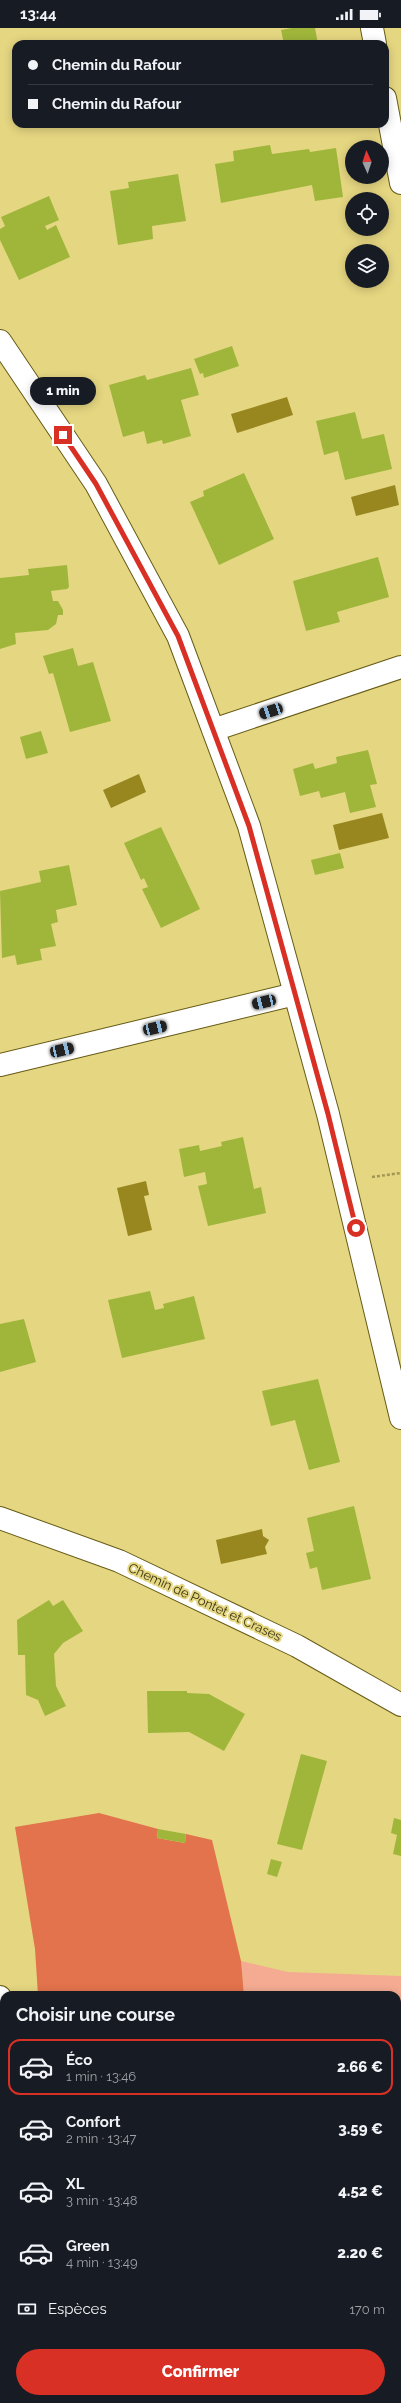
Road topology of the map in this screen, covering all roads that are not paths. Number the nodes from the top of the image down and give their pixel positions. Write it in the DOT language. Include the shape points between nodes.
graph roads {
  1 [pos="372,28"];
  2 [pos="374,40"];
  3 [pos="389,119"];
  4 [pos="401,183"];
  5 [pos="0,341"];
  6 [pos="401,667"];
  7 [pos="213,730"];
  8 [pos="295,994"];
  9 [pos="0,1065"];
  10 [pos="401,1418"];
  11 [pos="0,1518"];
  12 [pos="401,1704"];
  1 -- 2 [label="street"];
  3 -- 4 [label="street"];
  5 -- 7 [label="street" via="96,484 178,636"];
  6 -- 7 [label="street"];
  7 -- 8 [label="street" via="249,826"];
  8 -- 9 [label="street"];
  8 -- 10 [label="street" via="328,1114"];
  11 -- 12 [label="street, Chemin de Pontet et Crases" via="119,1561 296,1646"];
}
